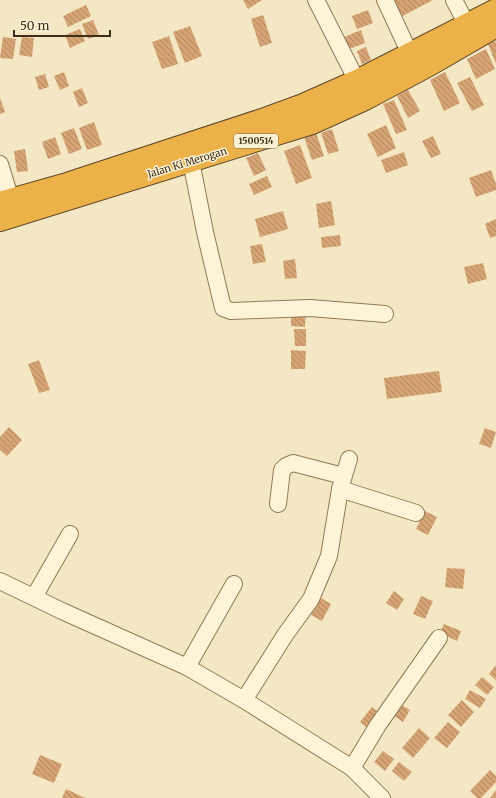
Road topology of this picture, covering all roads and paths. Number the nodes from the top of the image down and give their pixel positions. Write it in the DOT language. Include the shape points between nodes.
graph roads {
  1 [pos="316,0"];
  2 [pos="385,0"];
  3 [pos="454,0"];
  4 [pos="496,10"];
  5 [pos="467,25"];
  6 [pos="496,26"];
  7 [pos="410,54"];
  8 [pos="357,81"];
  9 [pos="266,128"];
  10 [pos="191,161"];
  11 [pos="0,164"];
  12 [pos="5,201"];
  13 [pos="0,220"];
  14 [pos="385,314"];
  15 [pos="349,459"];
  16 [pos="342,482"];
  17 [pos="278,504"];
  18 [pos="416,513"];
  19 [pos="70,534"];
  20 [pos="0,580"];
  21 [pos="234,584"];
  22 [pos="34,598"];
  23 [pos="439,638"];
  24 [pos="187,667"];
  25 [pos="244,700"];
  26 [pos="352,768"];
  27 [pos="382,798"];
  1 -- 8 [label="street"];
  2 -- 7 [label="street"];
  3 -- 5 [label="street"];
  4 -- 5 [label="highway, Jalan Ki Merogan / 1500514"];
  5 -- 7 [label="highway, Jalan Ki Merogan / 1500514"];
  6 -- 9 [label="highway, Jalan Ki Merogan / 1500514" via="365,99 312,123"];
  7 -- 8 [label="highway, Jalan Ki Merogan / 1500514"];
  8 -- 9 [label="highway, Jalan Ki Merogan / 1500514" via="303,105"];
  9 -- 10 [label="highway, Jalan Ki Merogan / 1500514"];
  9 -- 12 [label="highway, Jalan Ki Merogan / 1500514"];
  10 -- 13 [label="highway, Jalan Ki Merogan / 1500514"];
  10 -- 14 [label="street" via="223,308 231,311 310,308"];
  11 -- 12 [label="street"];
  15 -- 16 [label="street"];
  16 -- 17 [label="street" via="293,463 282,470"];
  16 -- 18 [label="street"];
  16 -- 25 [label="street" via="329,556 310,599"];
  19 -- 22 [label="street"];
  20 -- 22 [label="street"];
  21 -- 24 [label="street"];
  22 -- 24 [label="street"];
  23 -- 26 [label="street" via="385,714"];
  24 -- 25 [label="street"];
  25 -- 26 [label="street"];
  26 -- 27 [label="street"];
}
